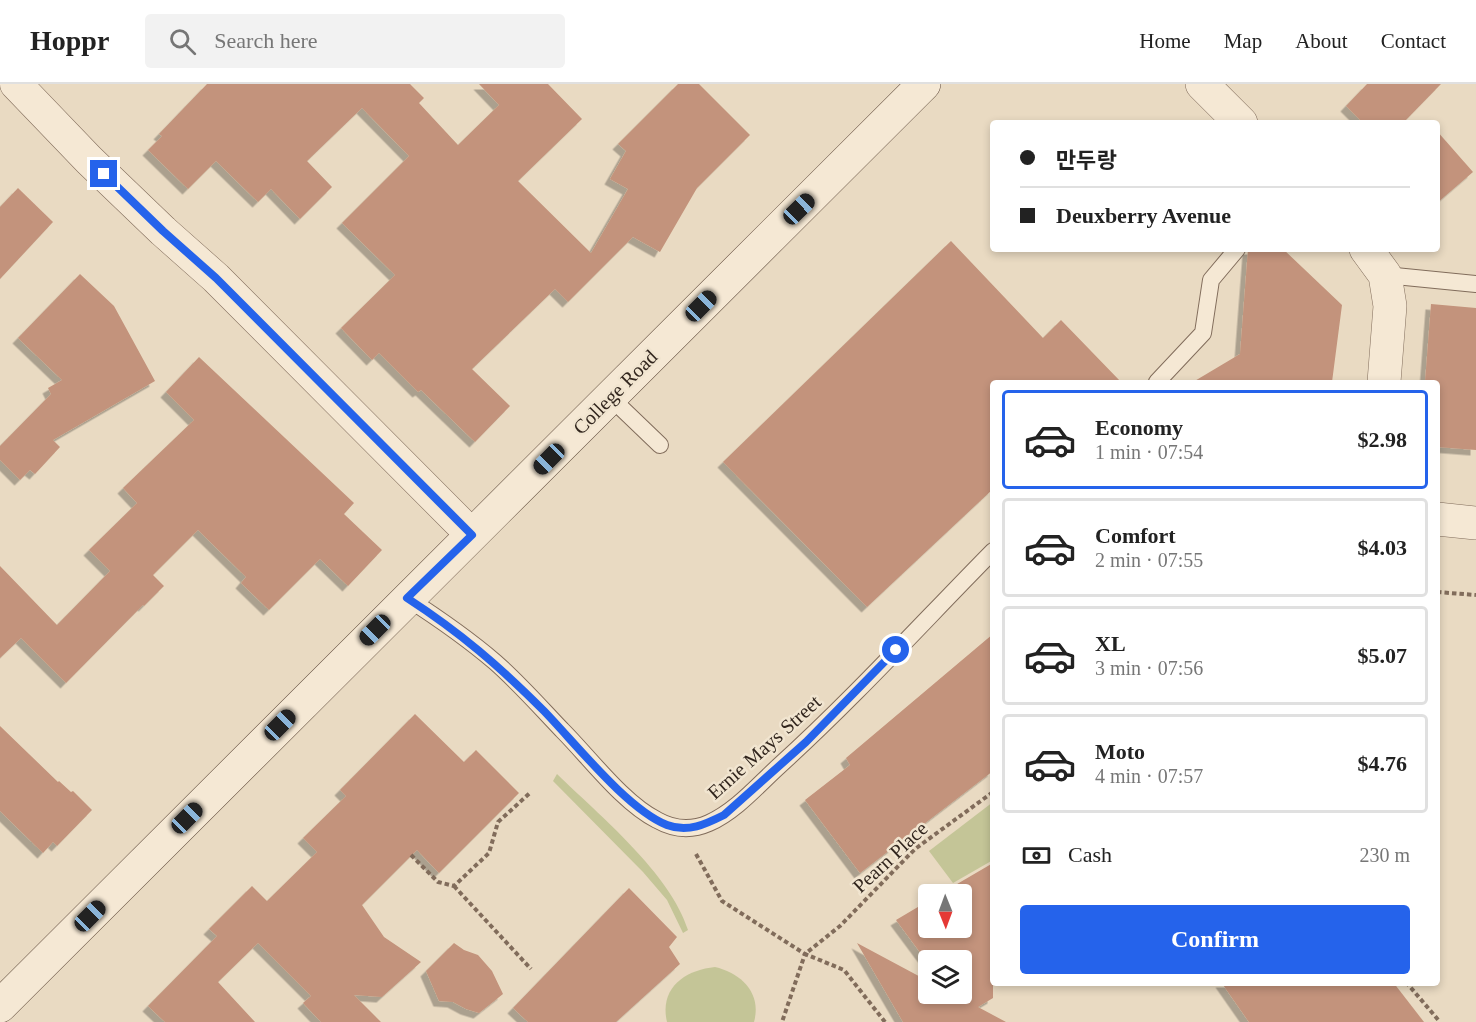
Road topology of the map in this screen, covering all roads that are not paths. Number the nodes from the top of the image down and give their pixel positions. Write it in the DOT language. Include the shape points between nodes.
graph roads {
  1 [pos="16,84"];
  2 [pos="924,84"];
  3 [pos="1202,84"];
  4 [pos="1238,120"];
  5 [pos="1234,252"];
  6 [pos="1368,252"];
  7 [pos="1385,275"];
  8 [pos="1476,284"];
  9 [pos="1159,380"];
  10 [pos="1384,380"];
  11 [pos="610,397"];
  12 [pos="660,445"];
  13 [pos="1440,519"];
  14 [pos="1476,523"];
  15 [pos="472,535"];
  16 [pos="990,554"];
  17 [pos="407,598"];
  18 [pos="0,1006"];
  1 -- 15 [label="street"];
  2 -- 11 [label="main road, College Road"];
  3 -- 4 [label="main road"];
  5 -- 9 [label="lane" via="1211,280 1203,333"];
  6 -- 7 [label="main road"];
  7 -- 8 [label="lane"];
  7 -- 10 [label="main road" via="1390,306"];
  11 -- 12 [label="lane"];
  11 -- 15 [label="main road, College Road"];
  13 -- 14 [label="main road"];
  15 -- 17 [label="main road, College Road"];
  16 -- 17 [label="lane, Ernie Mays Street" via="806,742 740,802 708,823 684,828 670,826 641,810 497,664"];
  17 -- 18 [label="main road, College Road"];
}
